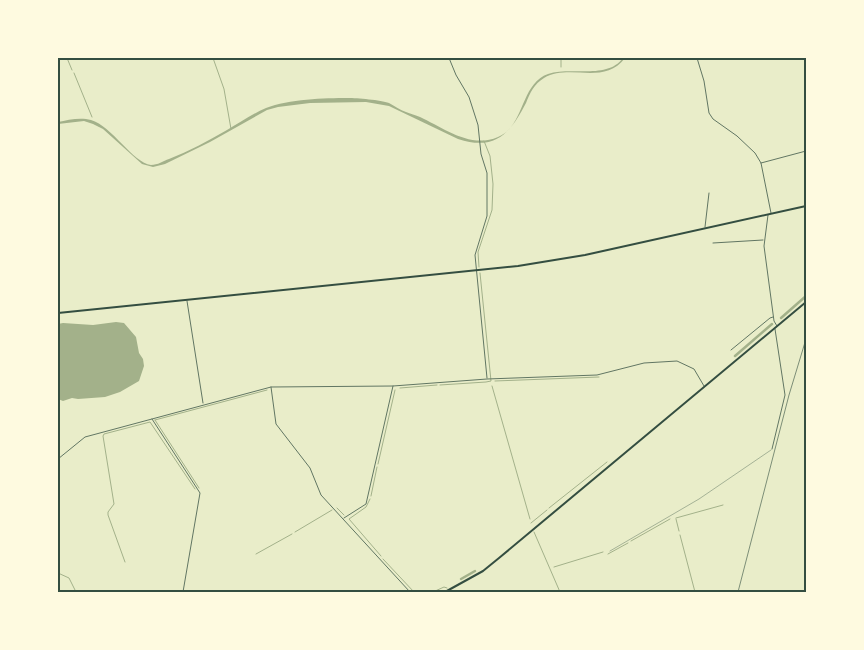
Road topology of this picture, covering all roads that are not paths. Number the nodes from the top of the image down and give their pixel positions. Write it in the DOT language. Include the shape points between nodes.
graph roads {
  1 [pos="449,58"];
  2 [pos="697,58"];
  3 [pos="806,151"];
  4 [pos="761,163"];
  5 [pos="709,193"];
  6 [pos="806,206"];
  7 [pos="768,214"];
  8 [pos="771,214"];
  9 [pos="705,229"];
  10 [pos="764,240"];
  11 [pos="713,242"];
  12 [pos="476,270"];
  13 [pos="187,300"];
  14 [pos="806,302"];
  15 [pos="58,313"];
  16 [pos="774,317"];
  17 [pos="777,326"];
  18 [pos="774,329"];
  19 [pos="731,350"];
  20 [pos="489,379"];
  21 [pos="393,386"];
  22 [pos="704,386"];
  23 [pos="271,387"];
  24 [pos="204,404"];
  25 [pos="152,418"];
  26 [pos="772,450"];
  27 [pos="58,459"];
  28 [pos="343,519"];
  29 [pos="610,551"];
  30 [pos="182,592"];
  31 [pos="410,592"];
  32 [pos="445,592"];
  1 -- 12 [label="street" via="469,98 479,128 487,173 487,214 476,249"];
  2 -- 4 [label="street" via="710,116 749,147"];
  3 -- 4 [label="street"];
  4 -- 8 [label="street"];
  5 -- 9 [label="street"];
  6 -- 8 [label="main road"];
  7 -- 8 [label="main road"];
  7 -- 9 [label="main road"];
  7 -- 10 [label="street"];
  9 -- 12 [label="main road" via="563,260"];
  10 -- 11 [label="street"];
  10 -- 16 [label="street"];
  12 -- 13 [label="main road"];
  12 -- 20 [label="street"];
  13 -- 15 [label="main road"];
  13 -- 24 [label="street"];
  14 -- 17 [label="main road"];
  16 -- 17 [label="street"];
  16 -- 19 [label="street"];
  17 -- 18 [label="main road"];
  18 -- 22 [label="main road"];
  18 -- 26 [label="street" via="785,395"];
  20 -- 21 [label="street"];
  20 -- 22 [label="street" via="603,374 644,363 677,361 694,369"];
  21 -- 23 [label="street"];
  21 -- 28 [label="street" via="366,504"];
  22 -- 32 [label="main road" via="499,558"];
  23 -- 24 [label="street"];
  23 -- 28 [label="street" via="276,424 310,468 321,495"];
  24 -- 25 [label="street"];
  25 -- 27 [label="street" via="84,437"];
  25 -- 30 [label="street" via="200,493"];
  26 -- 29 [label="lane"];
  28 -- 31 [label="street"];
}
